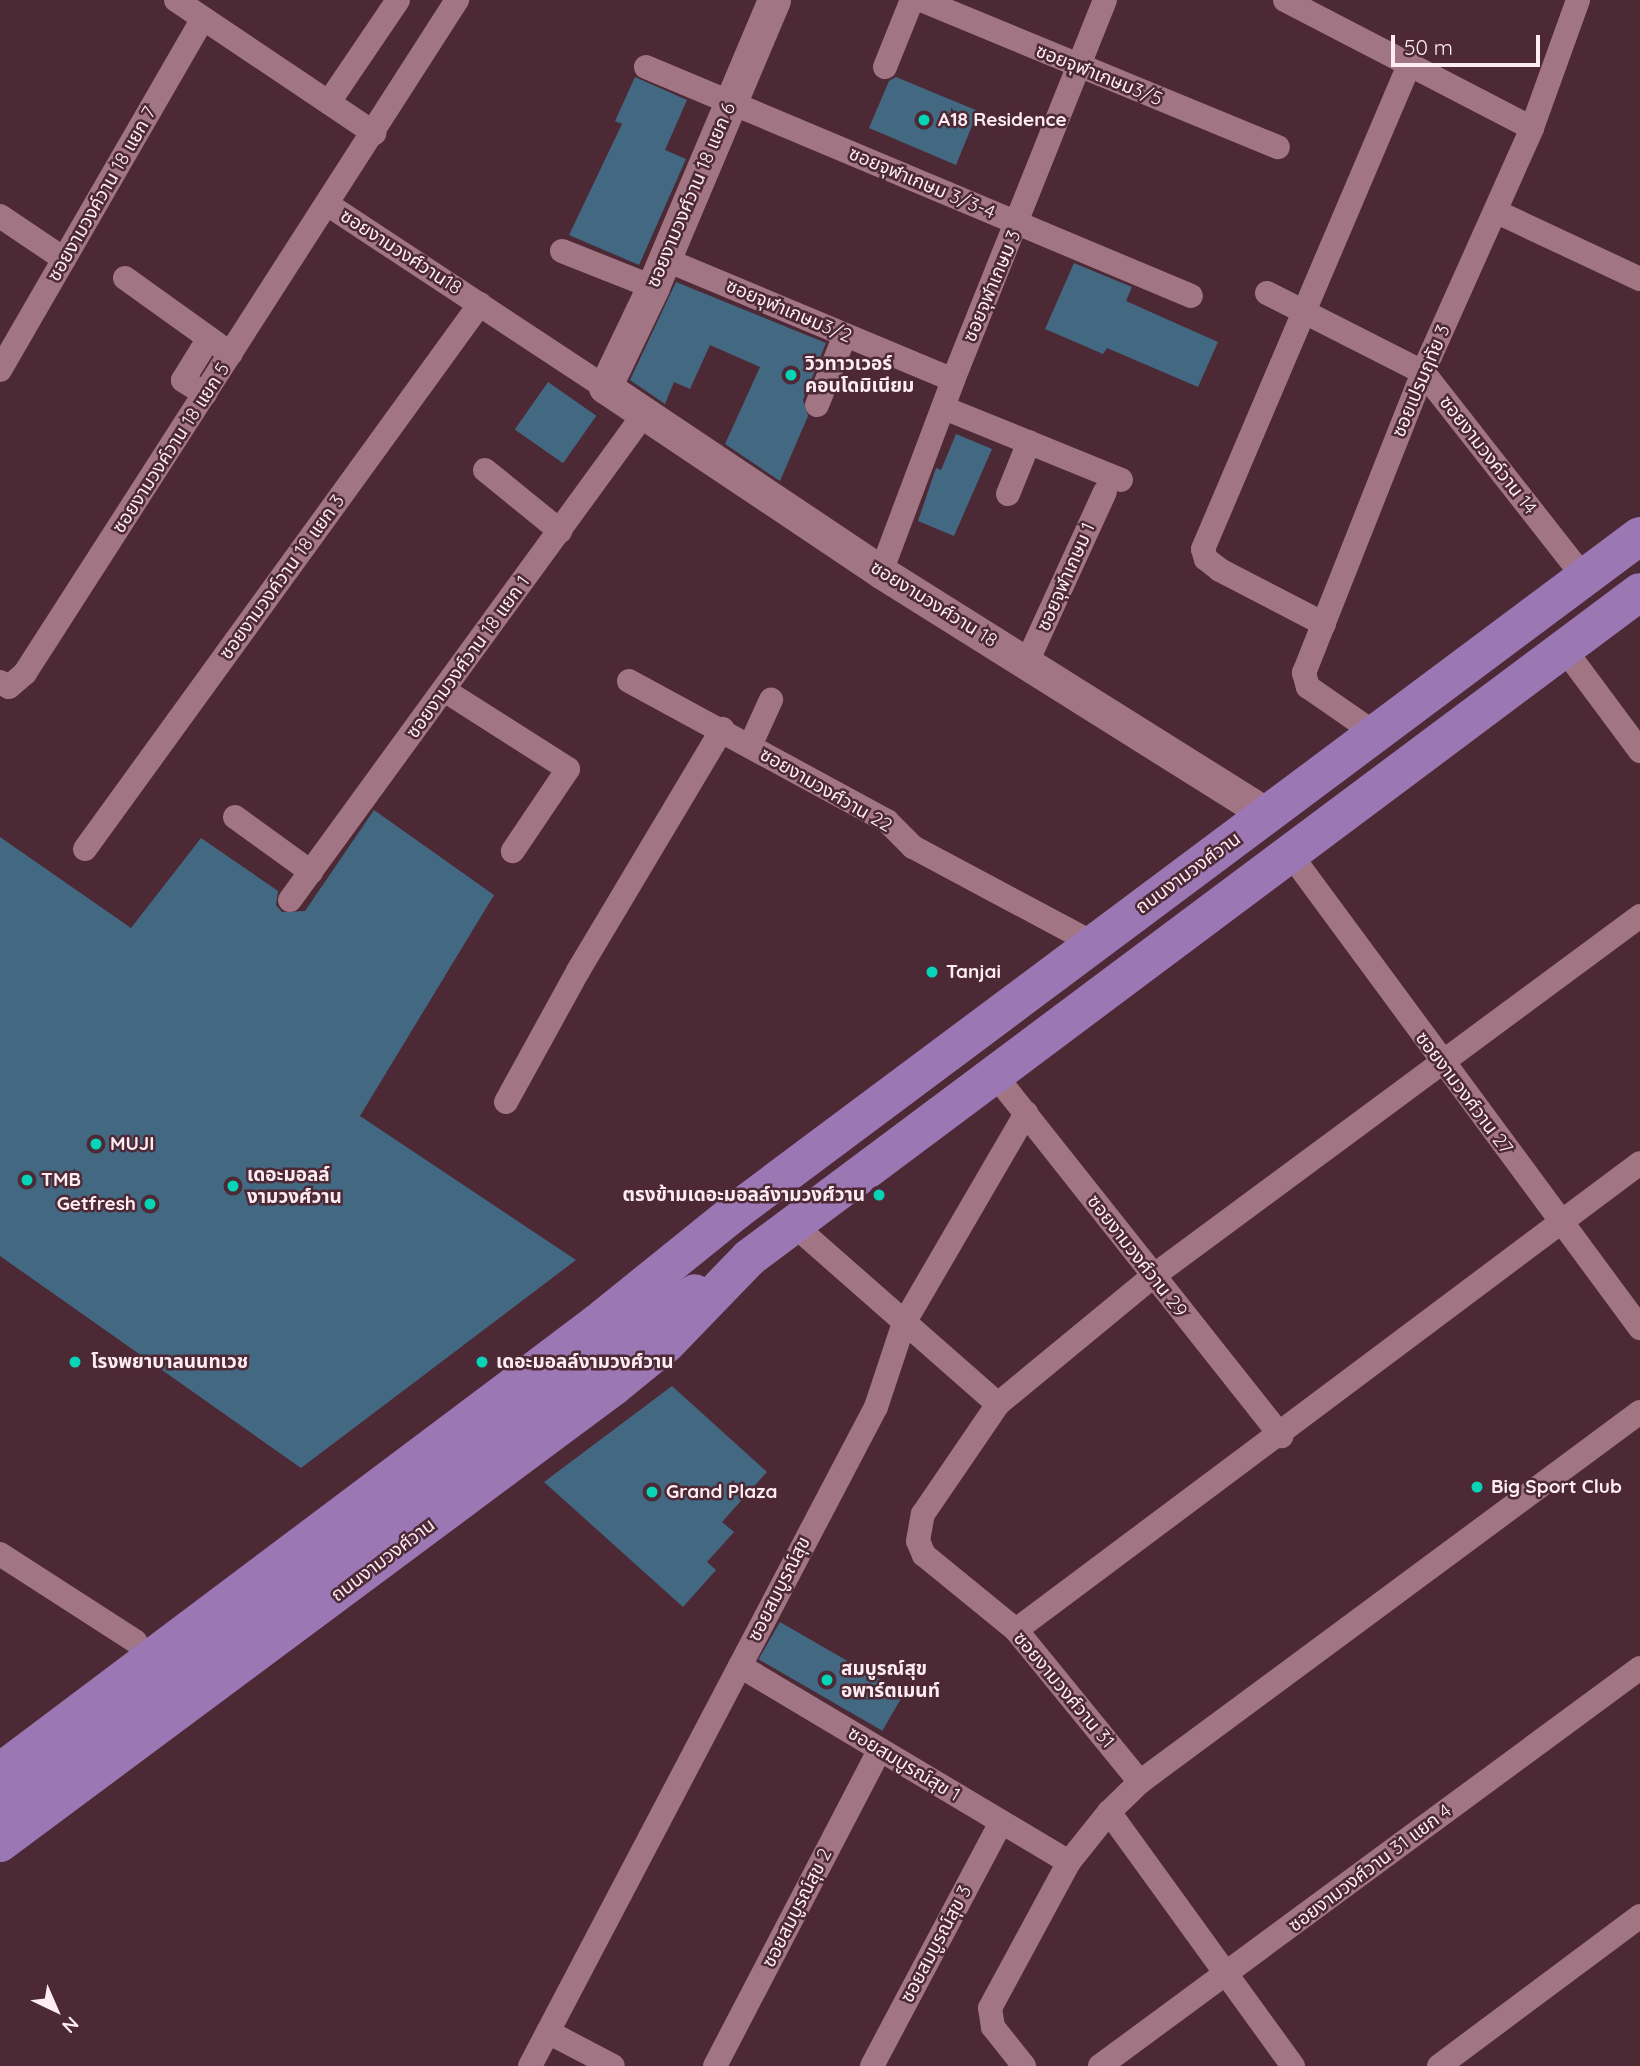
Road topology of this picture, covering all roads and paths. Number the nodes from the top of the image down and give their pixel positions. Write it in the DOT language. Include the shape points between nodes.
graph roads {
  1 [pos="176,0"];
  2 [pos="398,0"];
  3 [pos="457,0"];
  4 [pos="774,0"];
  5 [pos="912,0"];
  6 [pos="921,0"];
  7 [pos="1105,0"];
  8 [pos="1284,0"];
  9 [pos="1577,0"];
  10 [pos="203,19"];
  11 [pos="1409,65"];
  12 [pos="646,67"];
  13 [pos="885,67"];
  14 [pos="1079,68"];
  15 [pos="731,101"];
  16 [pos="329,102"];
  17 [pos="1532,128"];
  18 [pos="374,133"];
  19 [pos="1279,146"];
  20 [pos="327,204"];
  21 [pos="1497,212"];
  22 [pos="0,216"];
  23 [pos="1018,225"];
  24 [pos="562,251"];
  25 [pos="64,259"];
  26 [pos="659,273"];
  27 [pos="125,278"];
  28 [pos="1640,279"];
  29 [pos="1267,293"];
  30 [pos="1191,296"];
  31 [pos="480,304"];
  32 [pos="1301,308"];
  33 [pos="845,335"];
  34 [pos="209,338"];
  35 [pos="231,354"];
  36 [pos="0,370"];
  37 [pos="1423,372"];
  38 [pos="953,380"];
  39 [pos="605,387"];
  40 [pos="205,394"];
  41 [pos="817,405"];
  42 [pos="944,408"];
  43 [pos="644,414"];
  44 [pos="1029,442"];
  45 [pos="485,470"];
  46 [pos="1008,494"];
  47 [pos="560,531"];
  48 [pos="1640,536"];
  49 [pos="881,572"];
  50 [pos="1584,577"];
  51 [pos="1640,592"];
  52 [pos="1324,624"];
  53 [pos="1565,650"];
  54 [pos="1027,662"];
  55 [pos="629,681"];
  56 [pos="5,685"];
  57 [pos="444,690"];
  58 [pos="771,700"];
  59 [pos="722,729"];
  60 [pos="1376,734"];
  61 [pos="750,746"];
  62 [pos="1640,751"];
  63 [pos="1267,814"];
  64 [pos="235,817"];
  65 [pos="85,849"];
  66 [pos="513,851"];
  67 [pos="1290,855"];
  68 [pos="311,872"];
  69 [pos="290,900"];
  70 [pos="1640,916"];
  71 [pos="1093,943"];
  72 [pos="1441,1063"];
  73 [pos="995,1075"];
  74 [pos="506,1102"];
  75 [pos="1026,1113"];
  76 [pos="1640,1163"];
  77 [pos="736,1211"];
  78 [pos="1560,1222"];
  79 [pos="794,1225"];
  80 [pos="750,1258"];
  81 [pos="1152,1277"];
  82 [pos="904,1323"];
  83 [pos="1640,1328"];
  84 [pos="604,1335"];
  85 [pos="998,1404"];
  86 [pos="1640,1412"];
  87 [pos="1281,1436"];
  88 [pos="0,1554"];
  89 [pos="1016,1630"];
  90 [pos="135,1641"];
  91 [pos="740,1666"];
  92 [pos="1640,1668"];
  93 [pos="48,1708"];
  94 [pos="0,1744"];
  95 [pos="880,1749"];
  96 [pos="0,1772"];
  97 [pos="97,1772"];
  98 [pos="1140,1782"];
  99 [pos="0,1806"];
  100 [pos="1109,1812"];
  101 [pos="1001,1822"];
  102 [pos="0,1843"];
  103 [pos="1069,1862"];
  104 [pos="1640,1916"];
  105 [pos="1227,1974"];
  106 [pos="548,2032"];
  107 [pos="530,2066"];
  108 [pos="613,2066"];
  109 [pos="715,2066"];
  110 [pos="872,2066"];
  111 [pos="1024,2066"];
  112 [pos="1100,2066"];
  113 [pos="1293,2066"];
  114 [pos="1439,2066"];
  1 -- 10 [label="street"];
  2 -- 16 [label="street"];
  3 -- 18 [label="street"];
  4 -- 15 [label="street, ซอยงามวงศ์วาน 18 แยก 6"];
  5 -- 13 [label="street"];
  6 -- 14 [label="street, ซอยจุฬาเกษม3/5"];
  7 -- 14 [label="street, ซอยจุฬาเกษม 3"];
  8 -- 11 [label="street"];
  9 -- 17 [label="street, ซอยเปรมฤทัย 3"];
  10 -- 16 [label="street"];
  10 -- 25 [label="street, ซอยงามวงค์วาน 18 แยก 7"];
  11 -- 17 [label="street"];
  11 -- 32 [label="street"];
  12 -- 15 [label="street, ซอยจุฬาเกษม 3/3-4"];
  14 -- 19 [label="street, ซอยจุฬาเกษม3/5"];
  14 -- 23 [label="street, ซอยจุฬาเกษม 3"];
  15 -- 23 [label="street, ซอยจุฬาเกษม 3/3-4"];
  15 -- 26 [label="street, ซอยงามวงศ์วาน 18 แยก 6"];
  16 -- 18 [label="street"];
  17 -- 21 [label="street, ซอยเปรมฤทัย 3"];
  18 -- 20 [label="street, ซอยงามวงศ์วาน18"];
  20 -- 31 [label="street, ซอยงามวงศ์วาน18"];
  20 -- 35 [label="street, ซอยงามวงค์วาน 18 แยก 5"];
  21 -- 28 [label="street"];
  21 -- 37 [label="street, ซอยเปรมฤทัย 3"];
  22 -- 25 [label="street"];
  23 -- 30 [label="street, ซอยจุฬาเกษม 3/3-4"];
  23 -- 38 [label="street, ซอยจุฬาเกษม 3"];
  24 -- 26 [label="street, ซอยจุฬาเกษม3/2"];
  25 -- 36 [label="street, ซอยงามวงค์วาน 18 แยก 7"];
  26 -- 33 [label="street, ซอยจุฬาเกษม3/2"];
  26 -- 39 [label="street, ซอยงามวงศ์วาน 18 แยก 6"];
  27 -- 34 [label="street"];
  29 -- 32 [label="street, ซอยงามวงค์วาน 14"];
  31 -- 39 [label="street, ซอยงามวงศ์วาน18"];
  31 -- 65 [label="street, ซอยงามวงค์วาน 18 แยก 3"];
  32 -- 37 [label="street, ซอยงามวงค์วาน 14"];
  32 -- 52 [label="street" via="1203,549 1206,559 1220,570"];
  33 -- 38 [label="street, ซอยจุฬาเกษม3/2"];
  33 -- 41 [label="street"];
  34 -- 35 [label="street"];
  34 -- 40 [label="street" via="183,380"];
  35 -- 40 [label="street, ซอยงามวงค์วาน 18 แยก 5"];
  37 -- 50 [label="street, ซอยงามวงค์วาน 14"];
  37 -- 52 [label="street, ซอยเปรมฤทัย 3"];
  38 -- 42 [label="street, ซอยจุฬาเกษม 3"];
  39 -- 43 [label="street, ซอยงามวงศ์วาน 18"];
  40 -- 56 [label="street, ซอยงามวงค์วาน 18 แยก 5" via="25,673"];
  42 -- 44 [label="street"];
  42 -- 49 [label="street, ซอยจุฬาเกษม 3"];
  43 -- 47 [label="street, ซอยงามวงศ์วาน 18 แยก 1"];
  43 -- 49 [label="street, ซอยงามวงศ์วาน 18"];
  44 -- 46 [label="street"];
  44 -- 54 [label="street, ซอยจุฬาเกษม 1" via="1113,486"];
  45 -- 47 [label="street"];
  47 -- 57 [label="street, ซอยงามวงศ์วาน 18 แยก 1"];
  48 -- 50 [label="main road, ถนนงามวงศ์วาน"];
  49 -- 54 [label="street, ซอยงามวงศ์วาน 18"];
  50 -- 60 [label="main road, ถนนงามวงศ์วาน"];
  51 -- 53 [label="main road, ถนนงามวงศ์วาน"];
  52 -- 60 [label="street, ซอยเปรมฤทัย 3" via="1304,680"];
  53 -- 62 [label="street"];
  53 -- 67 [label="main road, ถนนงามวงศ์วาน"];
  54 -- 63 [label="street, ซอยงามวงศ์วาน 18"];
  55 -- 59 [label="street, ซอยงามวงศ์วาน 22"];
  57 -- 66 [label="street" via="568,769"];
  57 -- 68 [label="street, ซอยงามวงศ์วาน 18 แยก 1"];
  58 -- 61 [label="street"];
  59 -- 61 [label="street, ซอยงามวงศ์วาน 22"];
  59 -- 74 [label="street" via="552,1015"];
  60 -- 63 [label="main road, ถนนงามวงศ์วาน"];
  61 -- 71 [label="street, ซอยงามวงศ์วาน 22" via="887,821 913,847"];
  63 -- 71 [label="main road, ถนนงามวงศ์วาน"];
  64 -- 68 [label="street"];
  67 -- 72 [label="street, ซอยงามวงศ์วาน 27"];
  67 -- 73 [label="main road, ถนนงามวงศ์วาน"];
  68 -- 69 [label="street, ซอยงามวงศ์วาน 18 แยก 1"];
  70 -- 72 [label="street, ซอยงามวงศ์วาน 31"];
  71 -- 77 [label="main road, ถนนงามวงศ์วาน"];
  72 -- 78 [label="street, ซอยงามวงศ์วาน 27"];
  72 -- 81 [label="street, ซอยงามวงศ์วาน 31"];
  73 -- 75 [label="street, ซอยงามวงศ์วาน 29"];
  73 -- 79 [label="main road, ถนนงามวงศ์วาน"];
  75 -- 81 [label="street, ซอยงามวงศ์วาน 29"];
  75 -- 82 [label="street, ซอยสมบูรณ์สุข"];
  76 -- 78 [label="street"];
  77 -- 84 [label="main road, ถนนงามวงศ์วาน"];
  77 -- 90 [label="main road, ถนนงามวงศ์วาน" via="594,1298"];
  78 -- 83 [label="street, ซอยงามวงศ์วาน 27"];
  78 -- 87 [label="street"];
  79 -- 80 [label="main road, ถนนงามวงศ์วาน"];
  79 -- 82 [label="street"];
  80 -- 84 [label="main road, ถนนงามวงศ์วาน"];
  80 -- 97 [label="main road, ถนนงามวงศ์วาน" via="666,1344 614,1387"];
  81 -- 85 [label="street, ซอยงามวงศ์วาน 31"];
  81 -- 87 [label="street, ซอยงามวงศ์วาน 29"];
  82 -- 85 [label="street"];
  82 -- 91 [label="street, ซอยสมบูรณ์สุข" via="876,1407"];
  84 -- 96 [label="main road, ถนนงามวงศ์วาน"];
  84 -- 99 [label="main road, ถนนงามวงศ์วาน"];
  85 -- 89 [label="street, ซอยงามวงศ์วาน 31" via="923,1514 918,1542 936,1569"];
  86 -- 98 [label="street"];
  87 -- 89 [label="street"];
  88 -- 90 [label="street"];
  89 -- 98 [label="street, ซอยงามวงศ์วาน 31"];
  90 -- 93 [label="main road, ถนนงามวงศ์วาน"];
  91 -- 95 [label="street, ซอยสมบูรณ์สุข 1"];
  91 -- 106 [label="street, ซอยสมบูรณ์สุข"];
  92 -- 105 [label="street, ซอยงามวงศ์วาน 31 แยก 4"];
  93 -- 94 [label="main road, ถนนงามวงศ์วาน"];
  93 -- 97 [label="main road" via="43,1727 54,1753 77,1770"];
  95 -- 101 [label="street, ซอยสมบูรณ์สุข 1"];
  95 -- 109 [label="street, ซอยสมบูรณ์สุข 2"];
  97 -- 102 [label="main road, ถนนงามวงศ์วาน"];
  98 -- 100 [label="street"];
  100 -- 103 [label="street"];
  100 -- 105 [label="street"];
  101 -- 103 [label="street, ซอยสมบูรณ์สุข 1"];
  101 -- 110 [label="street, ซอยสมบูรณ์สุข 3"];
  103 -- 111 [label="street" via="990,2008 993,2027"];
  104 -- 114 [label="street"];
  105 -- 112 [label="street, ซอยงามวงศ์วาน 31 แยก 4"];
  105 -- 113 [label="street"];
  106 -- 107 [label="street, ซอยสมบูรณ์สุข"];
  106 -- 108 [label="street"];
}
